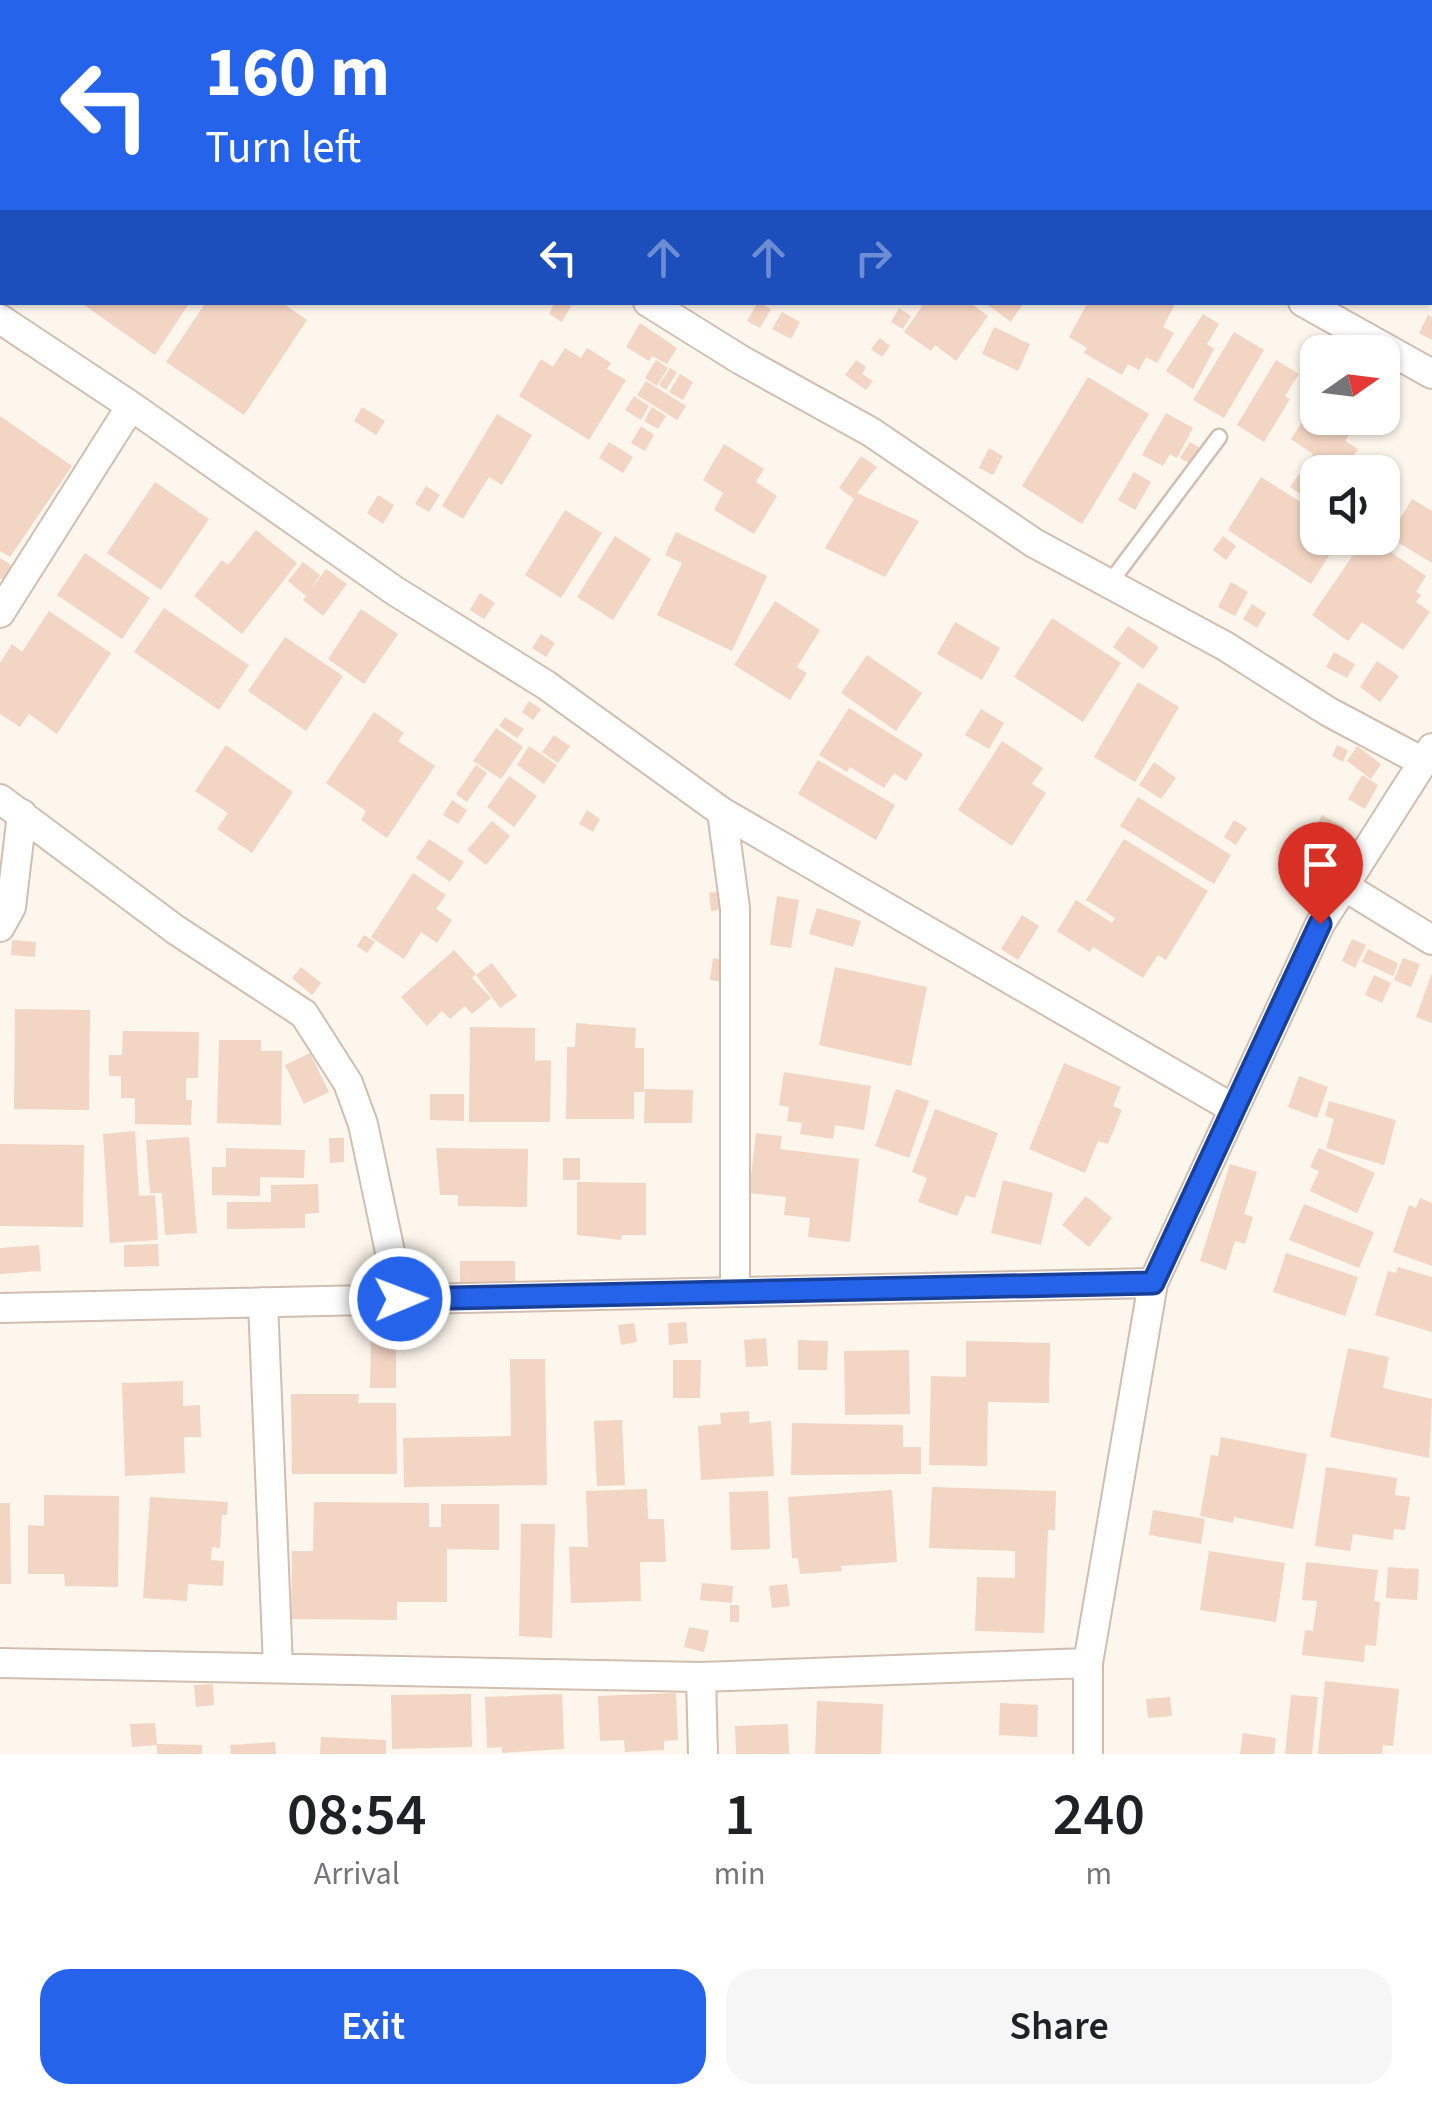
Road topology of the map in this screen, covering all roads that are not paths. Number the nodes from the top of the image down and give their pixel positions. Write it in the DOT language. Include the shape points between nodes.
graph roads {
  1 [pos="653,305"];
  2 [pos="1308,305"];
  3 [pos="0,320"];
  4 [pos="1432,374"];
  5 [pos="132,406"];
  6 [pos="1219,437"];
  7 [pos="1109,584"];
  8 [pos="0,613"];
  9 [pos="1428,755"];
  10 [pos="11,807"];
  11 [pos="722,812"];
  12 [pos="1344,886"];
  13 [pos="0,927"];
  14 [pos="1432,940"];
  15 [pos="1234,1109"];
  16 [pos="1153,1283"];
  17 [pos="735,1292"];
  18 [pos="400,1299"];
  19 [pos="262,1302"];
  20 [pos="0,1308"];
  21 [pos="0,1663"];
  22 [pos="1088,1663"];
  23 [pos="278,1667"];
  24 [pos="702,1677"];
  25 [pos="703,1754"];
  26 [pos="1088,1754"];
  1 -- 7 [label="street" via="871,432 1034,544"];
  2 -- 4 [label="street"];
  3 -- 5 [label="street"];
  5 -- 8 [label="street"];
  5 -- 11 [label="street"];
  6 -- 7 [label="lane"];
  7 -- 9 [label="street" via="1329,712"];
  9 -- 12 [label="street"];
  10 -- 13 [label="street" via="10,907"];
  10 -- 18 [label="street" via="176,930 304,1014 348,1083 363,1124"];
  11 -- 15 [label="street"];
  11 -- 17 [label="street" via="735,908"];
  12 -- 14 [label="street"];
  12 -- 15 [label="street"];
  15 -- 16 [label="street"];
  16 -- 17 [label="street"];
  16 -- 22 [label="street"];
  17 -- 18 [label="street"];
  18 -- 19 [label="street"];
  19 -- 20 [label="street"];
  19 -- 23 [label="street"];
  21 -- 23 [label="street"];
  22 -- 24 [label="street"];
  22 -- 26 [label="street"];
  23 -- 24 [label="street"];
  24 -- 25 [label="street"];
}
